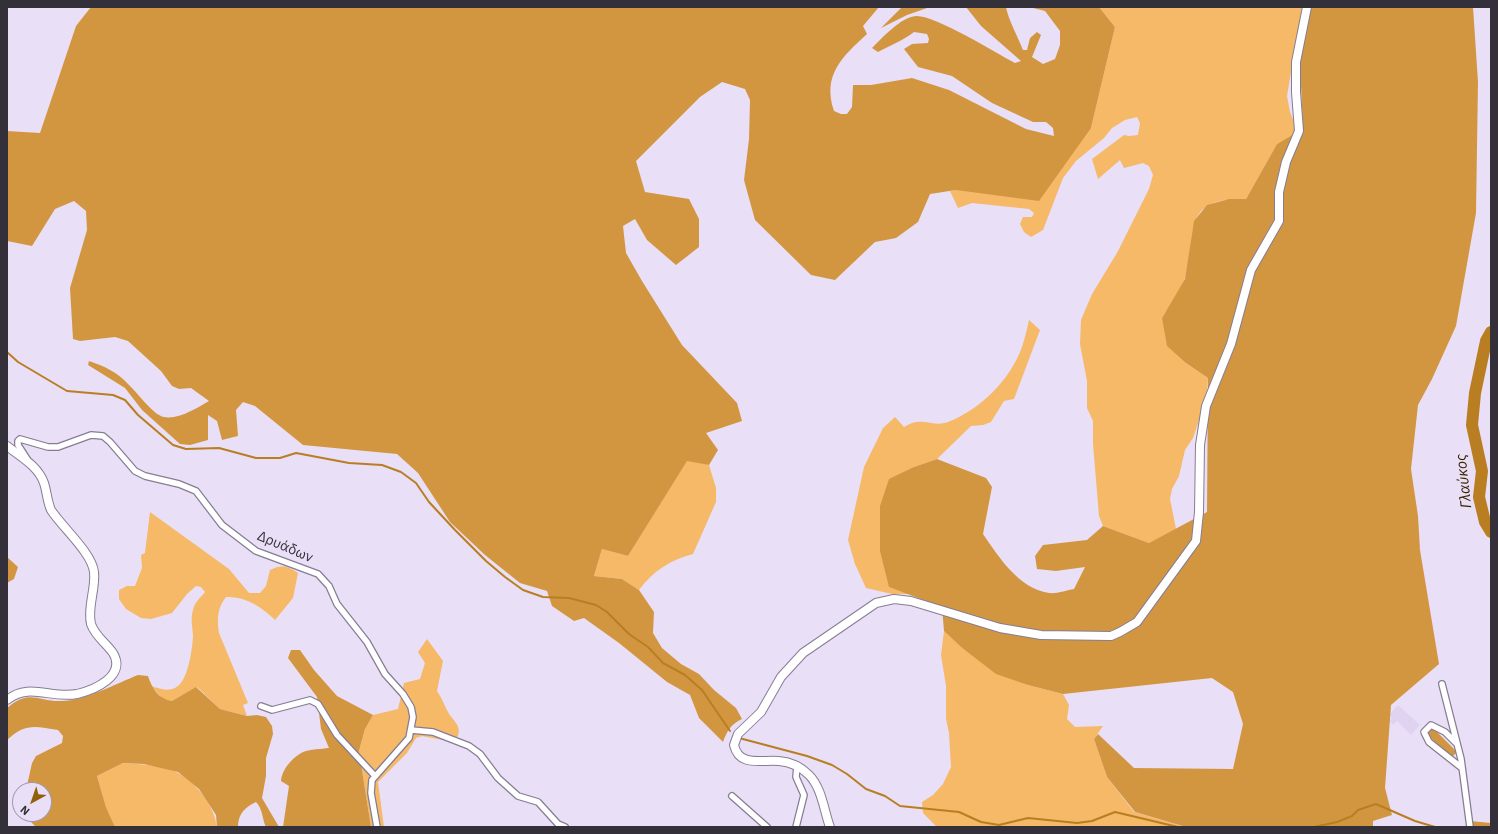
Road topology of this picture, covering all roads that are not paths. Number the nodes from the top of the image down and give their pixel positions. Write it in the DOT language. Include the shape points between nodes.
graph roads {
  1 [pos="1307,7"];
  2 [pos="7,446"];
  3 [pos="31,464"];
  4 [pos="1442,684"];
  5 [pos="7,700"];
  6 [pos="262,706"];
  7 [pos="411,730"];
  8 [pos="1457,744"];
  9 [pos="797,766"];
  10 [pos="1462,768"];
  11 [pos="375,776"];
  12 [pos="732,796"];
  13 [pos="377,827"];
  14 [pos="565,827"];
  15 [pos="767,827"];
  16 [pos="796,827"];
  17 [pos="830,827"];
  18 [pos="1470,827"];
  1 -- 9 [label="street" via="1296,62 1299,130 1286,162 1279,192 1279,221 1251,270 1231,344 1206,406 1200,445 1196,541 1137,622 1110,636 1041,635 1000,628 911,601 894,599 876,603 804,653 780,677 759,716 735,739 736,751 745,759 755,762 778,761"];
  2 -- 3 [label="street"];
  3 -- 5 [label="street" via="42,478 51,510 92,565 94,579 91,622 97,634 114,654 116,665 110,679 93,690 66,695 23,691"];
  3 -- 7 [label="street, Δρυάδων" via="18,445 19,440 24,439 48,448 91,435 103,436 135,471 196,491 222,525 256,551 318,574 329,586 337,604 367,642 385,674 411,707"];
  4 -- 8 [label="street"];
  6 -- 11 [label="street" via="272,710 310,700 318,704 337,735"];
  7 -- 11 [label="street, Δρυάδων" via="404,746"];
  7 -- 14 [label="street" via="433,732 469,746 480,754 498,778 518,796 542,805 555,821"];
  8 -- 10 [label="street"];
  8 -- 10 [label="street" via="1445,732 1431,725 1424,732 1429,742"];
  9 -- 16 [label="street" via="796,777 804,795"];
  9 -- 17 [label="street" via="816,784"];
  10 -- 18 [label="street"];
  11 -- 13 [label="street" via="371,792"];
  12 -- 15 [label="street"];
}
